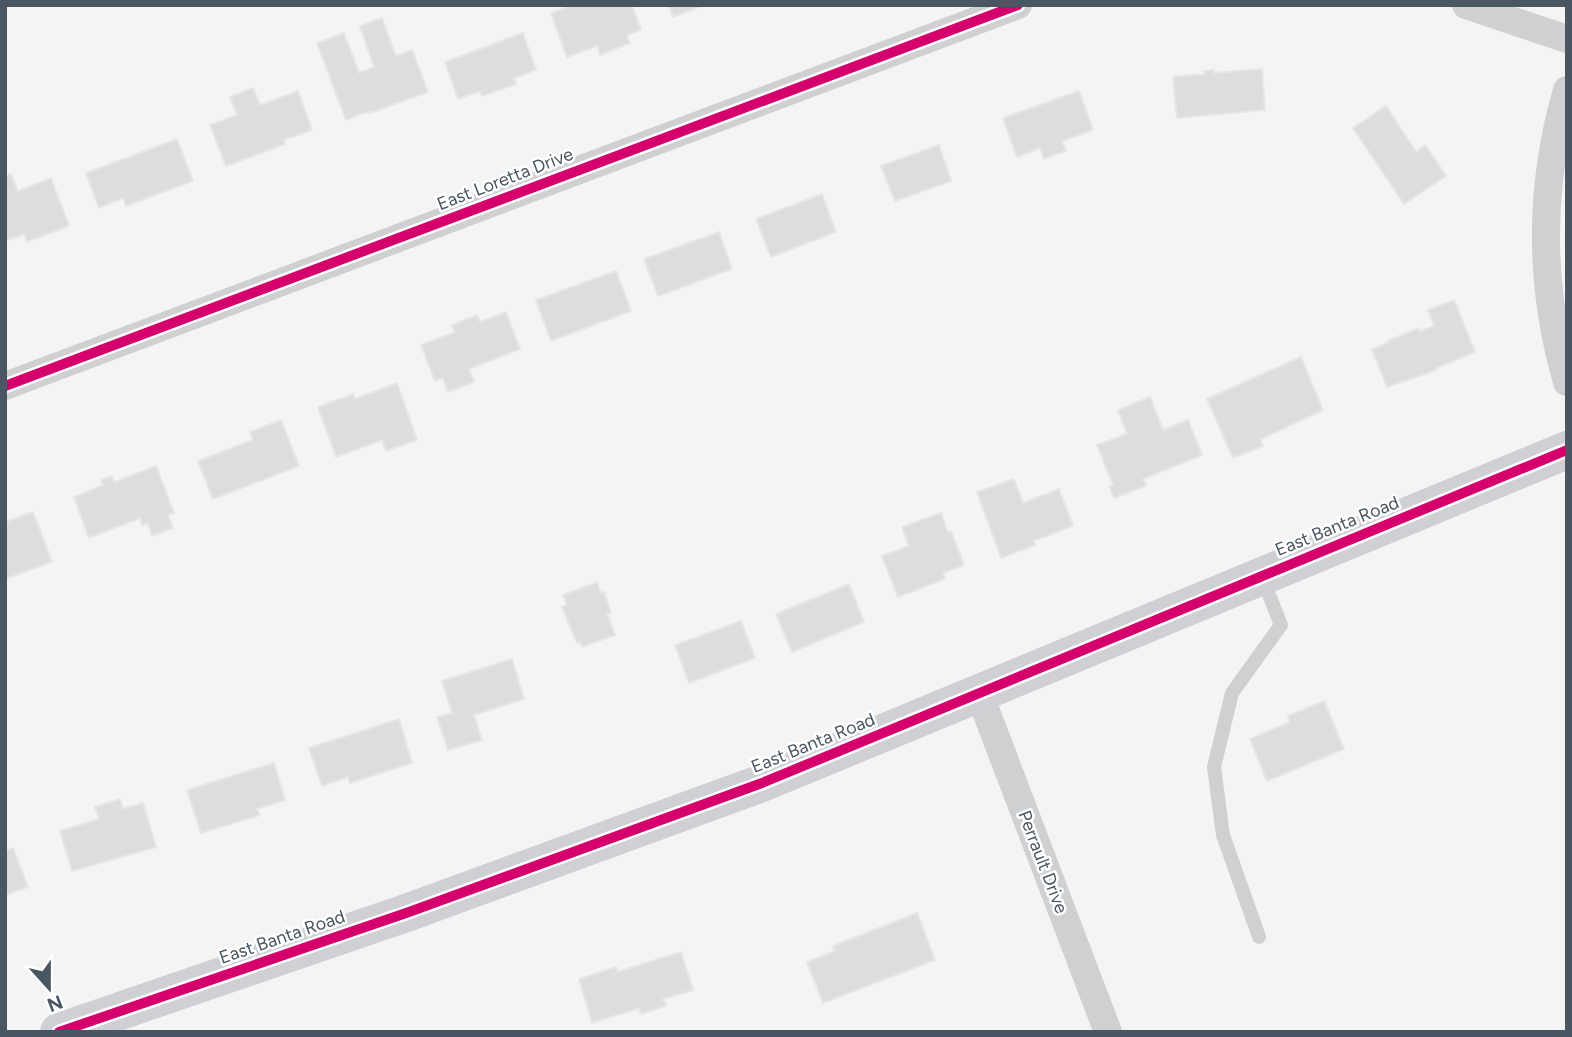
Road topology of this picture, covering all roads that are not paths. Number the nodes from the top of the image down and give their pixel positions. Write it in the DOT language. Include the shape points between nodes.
graph roads {
  1 [pos="1018,5"];
  2 [pos="1466,5"];
  3 [pos="1567,39"];
  4 [pos="1567,90"];
  5 [pos="1567,382"];
  6 [pos="5,386"];
  7 [pos="1567,450"];
  8 [pos="1262,575"];
  9 [pos="979,693"];
  10 [pos="1259,937"];
  11 [pos="59,1032"];
  12 [pos="1108,1032"];
  1 -- 6 [label="street, East Loretta Drive"];
  2 -- 3 [label="street"];
  4 -- 5 [label="street" via="1549,171 1545,251 1552,319"];
  7 -- 8 [label="street, East Banta Road"];
  8 -- 9 [label="street, East Banta Road"];
  8 -- 10 [label="lane" via="1281,625 1232,693 1214,767 1223,835"];
  9 -- 11 [label="street, East Banta Road" via="716,800"];
  9 -- 12 [label="street, Perrault Drive"];
}
